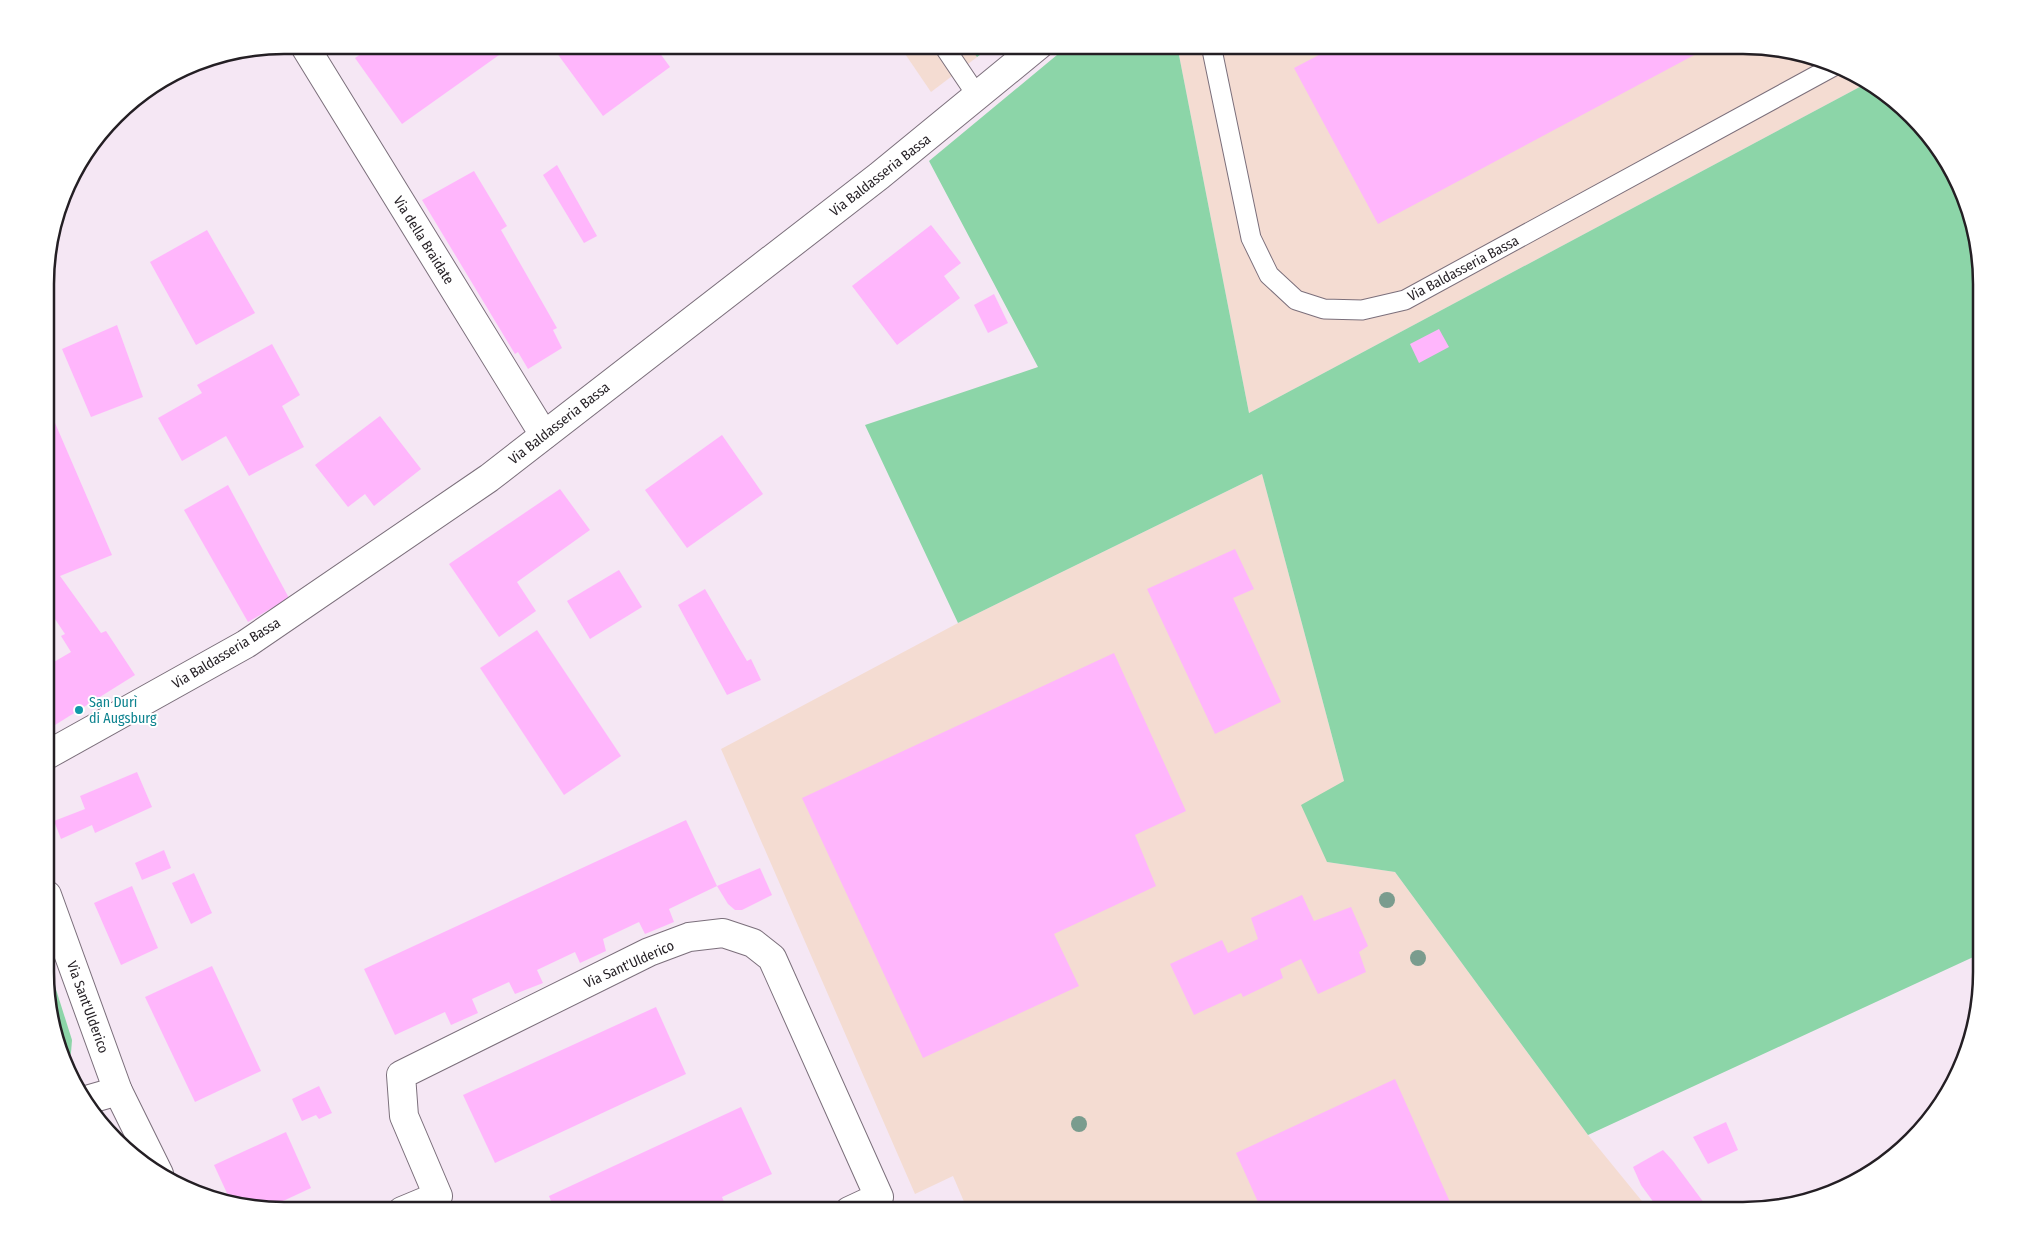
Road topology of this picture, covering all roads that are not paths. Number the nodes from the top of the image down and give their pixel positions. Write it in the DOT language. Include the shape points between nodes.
graph roads {
  1 [pos="310,54"];
  2 [pos="949,54"];
  3 [pos="1028,54"];
  4 [pos="1213,54"];
  5 [pos="1827,70"];
  6 [pos="978,97"];
  7 [pos="544,435"];
  8 [pos="54,751"];
  9 [pos="54,914"];
  10 [pos="118,1091"];
  11 [pos="91,1098"];
  12 [pos="139,1150"];
  13 [pos="424,1202"];
  14 [pos="869,1202"];
  1 -- 7 [label="street, Via della Braidate"];
  2 -- 6 [label="lane"];
  3 -- 6 [label="street, Via Baldasseria Bassa"];
  4 -- 5 [label="lane, Via Baldasseria Bassa" via="1251,238 1269,275 1296,300 1324,309 1362,310 1405,300"];
  6 -- 7 [label="street, Via Baldasseria Bassa"];
  7 -- 8 [label="street, Via Baldasseria Bassa" via="489,478 246,644"];
  9 -- 10 [label="street, Via Sant'Ulderico"];
  10 -- 11 [label="street"];
  10 -- 12 [label="street, Via Sant'Ulderico"];
  13 -- 14 [label="street, Via Sant'Ulderico" via="438,1196 404,1116 401,1074 649,952 689,937 723,933 753,943 772,958 880,1197"];
}
